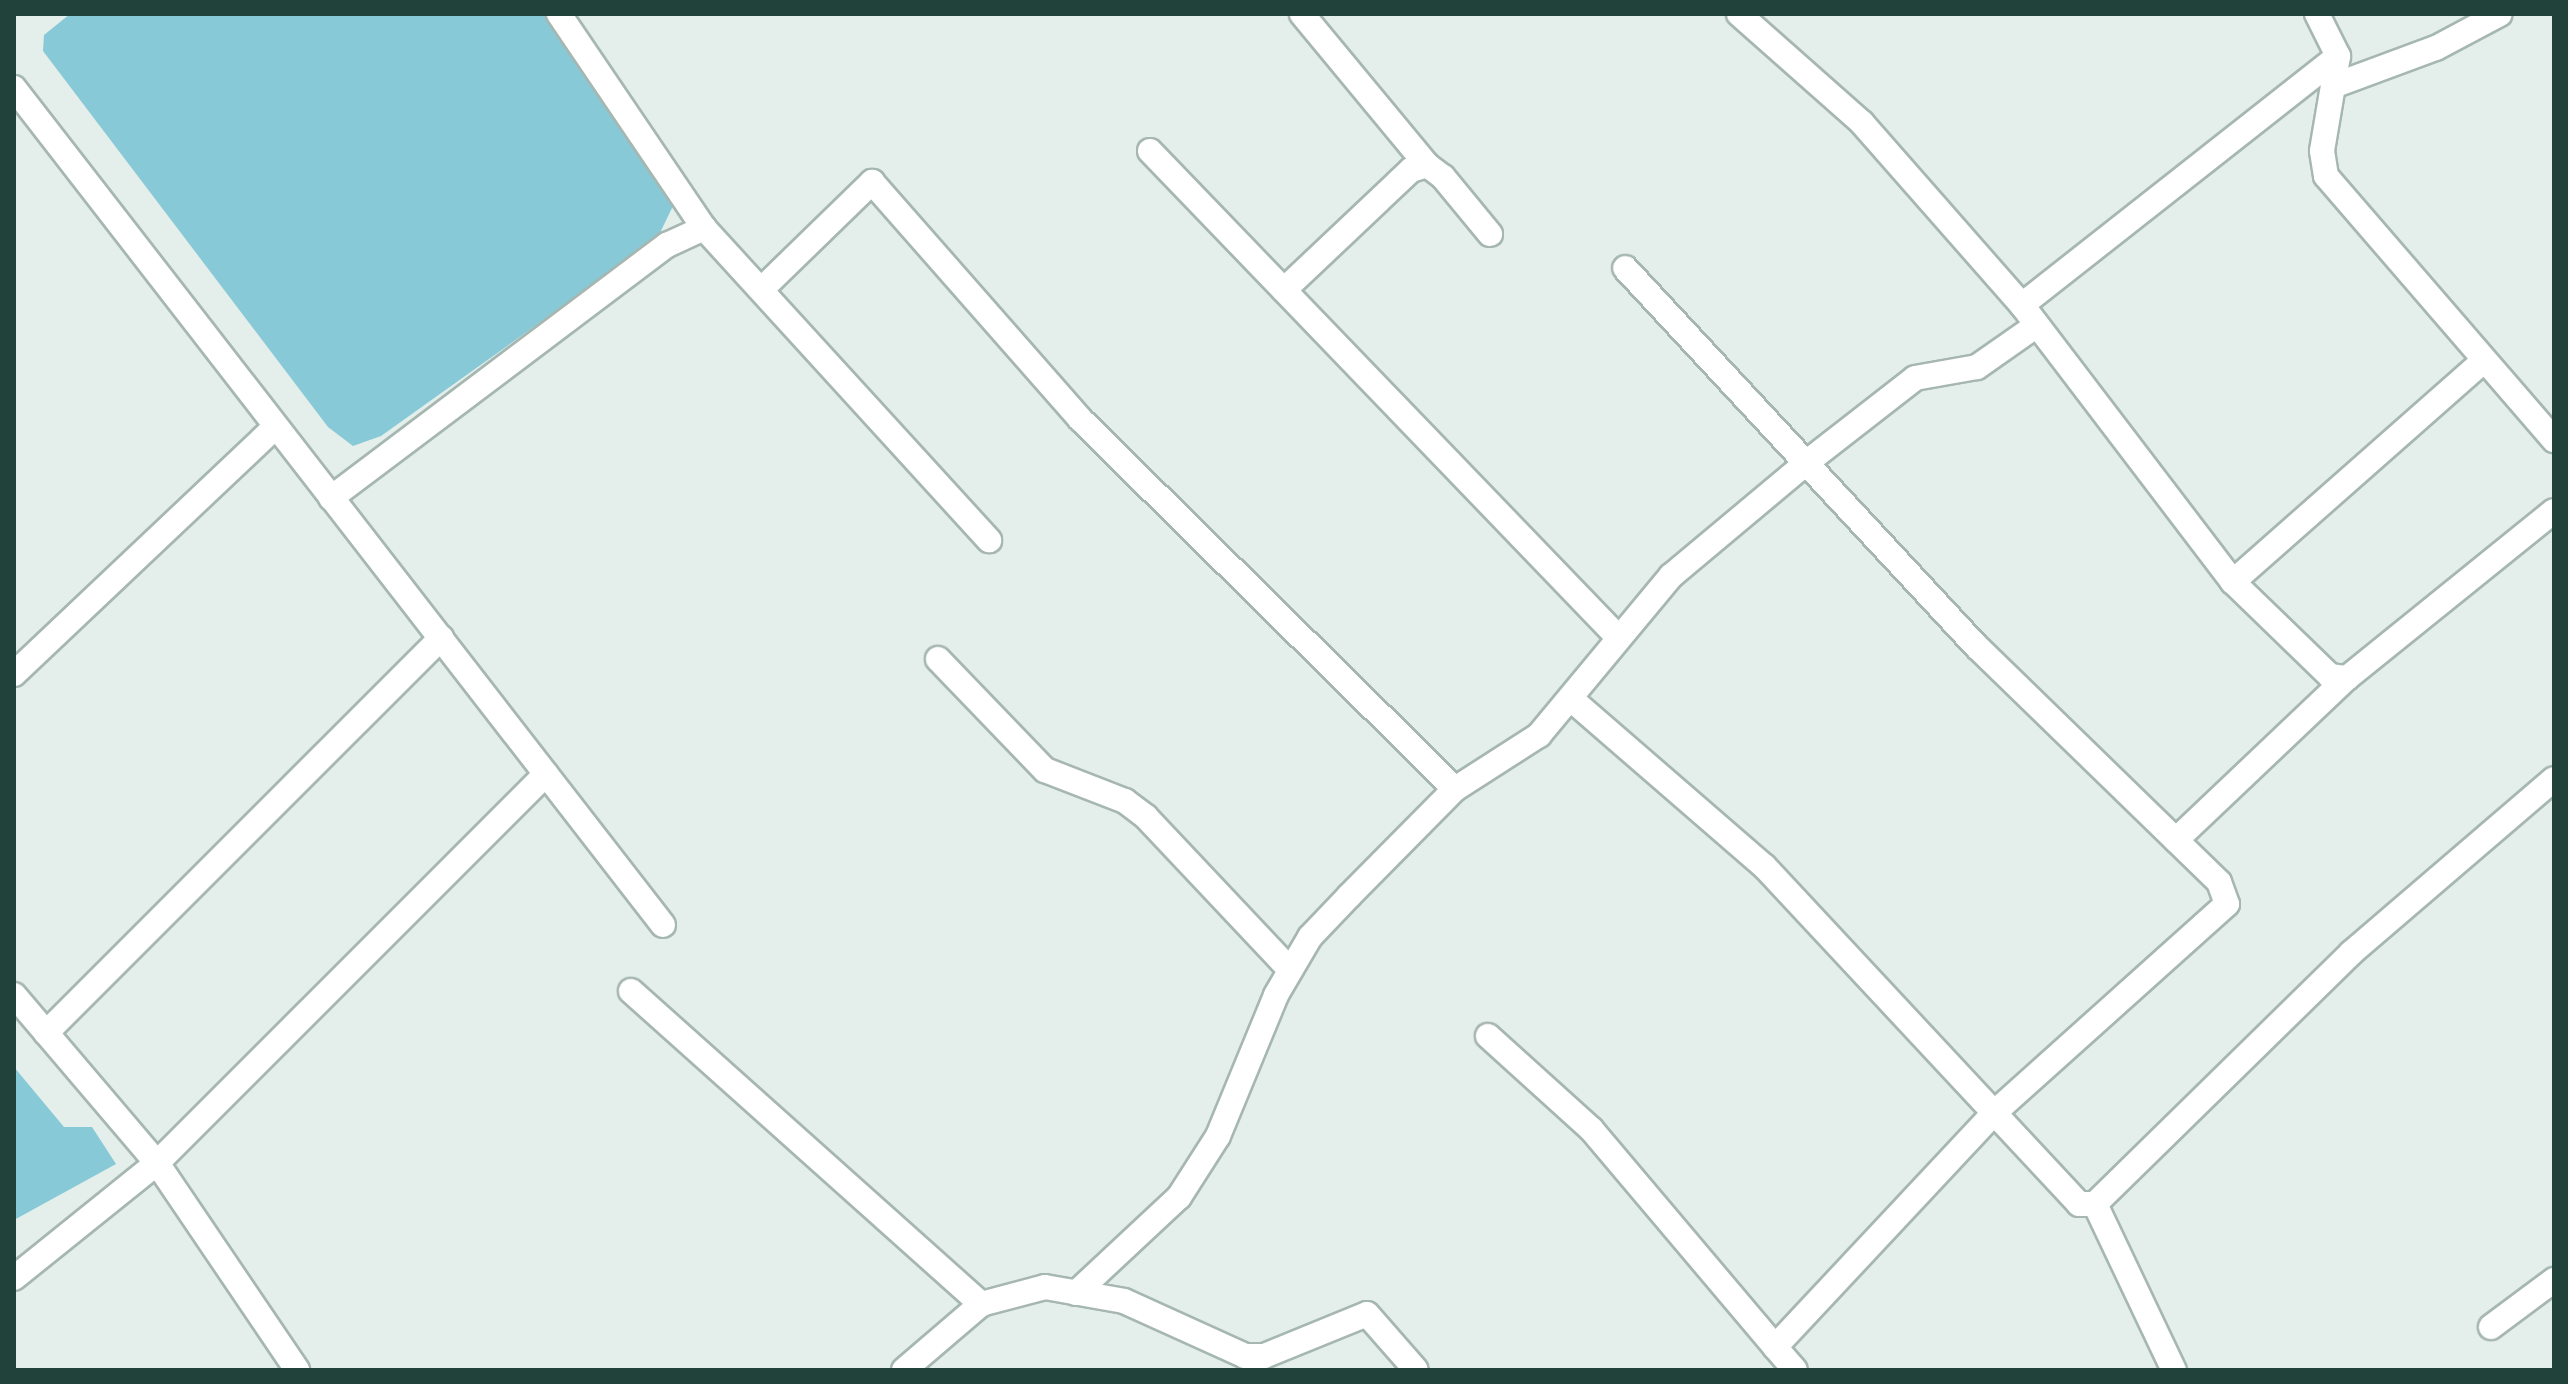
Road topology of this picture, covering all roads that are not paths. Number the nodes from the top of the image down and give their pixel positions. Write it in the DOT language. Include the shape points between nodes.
graph roads {
  1 [pos="559,14"];
  2 [pos="1302,14"];
  3 [pos="1739,14"];
  4 [pos="2317,14"];
  5 [pos="2500,14"];
  6 [pos="2338,56"];
  7 [pos="2333,86"];
  8 [pos="14,88"];
  9 [pos="1150,151"];
  10 [pos="1427,165"];
  11 [pos="704,228"];
  12 [pos="1490,234"];
  13 [pos="1625,268"];
  14 [pos="764,287"];
  15 [pos="1284,290"];
  16 [pos="2022,305"];
  17 [pos="2037,325"];
  18 [pos="2481,363"];
  19 [pos="275,427"];
  20 [pos="2554,440"];
  21 [pos="1806,463"];
  22 [pos="331,498"];
  23 [pos="2554,511"];
  24 [pos="989,540"];
  25 [pos="2233,582"];
  26 [pos="1616,635"];
  27 [pos="441,638"];
  28 [pos="938,659"];
  29 [pos="14,674"];
  30 [pos="2347,678"];
  31 [pos="1571,699"];
  32 [pos="546,774"];
  33 [pos="2554,779"];
  34 [pos="1455,789"];
  35 [pos="2176,840"];
  36 [pos="663,925"];
  37 [pos="1290,970"];
  38 [pos="631,991"];
  39 [pos="14,995"];
  40 [pos="46,1033"];
  41 [pos="1488,1036"];
  42 [pos="1994,1113"];
  43 [pos="157,1163"];
  44 [pos="2095,1204"];
  45 [pos="14,1278"];
  46 [pos="2554,1280"];
  47 [pos="1076,1293"];
  48 [pos="981,1304"];
  49 [pos="2491,1327"];
  50 [pos="1775,1347"];
  51 [pos="297,1370"];
  52 [pos="904,1370"];
  53 [pos="1416,1370"];
  54 [pos="1795,1370"];
  55 [pos="2174,1370"];
  1 -- 11 [label="street"];
  2 -- 10 [label="street"];
  3 -- 16 [label="street" via="1862,123"];
  4 -- 6 [label="street"];
  5 -- 7 [label="street"];
  6 -- 7 [label="street"];
  6 -- 16 [label="street"];
  7 -- 18 [label="street" via="2322,151 2326,176"];
  8 -- 19 [label="street"];
  9 -- 15 [label="street"];
  10 -- 12 [label="street"];
  10 -- 15 [label="street" via="1393,184"];
  11 -- 14 [label="street"];
  11 -- 22 [label="street" via="667,245"];
  13 -- 21 [label="street"];
  14 -- 24 [label="street"];
  14 -- 34 [label="street" via="872,182 1081,420"];
  15 -- 26 [label="street"];
  16 -- 17 [label="street"];
  17 -- 21 [label="street" via="1977,367 1915,378"];
  17 -- 25 [label="street"];
  18 -- 20 [label="street"];
  18 -- 25 [label="street"];
  19 -- 22 [label="street"];
  19 -- 29 [label="street"];
  21 -- 26 [label="street" via="1671,576"];
  21 -- 35 [label="street" via="1977,647"];
  22 -- 27 [label="street"];
  23 -- 30 [label="street"];
  25 -- 30 [label="street" via="2330,676"];
  26 -- 31 [label="street"];
  27 -- 32 [label="street"];
  27 -- 40 [label="street"];
  28 -- 37 [label="street" via="1045,770 1125,801 1146,817"];
  30 -- 35 [label="street"];
  31 -- 34 [label="street" via="1517,752"];
  31 -- 42 [label="street" via="1764,866"];
  32 -- 36 [label="street"];
  32 -- 43 [label="street"];
  33 -- 44 [label="street" via="2351,953"];
  34 -- 37 [label="street" via="1310,937"];
  35 -- 42 [label="street" via="2219,882 2227,904"];
  37 -- 47 [label="street" via="1218,1136 1179,1197"];
  38 -- 48 [label="street"];
  39 -- 40 [label="street"];
  40 -- 43 [label="street"];
  41 -- 50 [label="street" via="1591,1129"];
  42 -- 44 [label="street" via="2079,1204"];
  42 -- 50 [label="street"];
  43 -- 45 [label="street"];
  43 -- 51 [label="street"];
  44 -- 55 [label="street"];
  46 -- 49 [label="street"];
  47 -- 48 [label="street" via="1045,1287"];
  47 -- 53 [label="street" via="1161,1314 1245,1356 1264,1356 1367,1314"];
  48 -- 52 [label="street"];
  50 -- 54 [label="street"];
}
